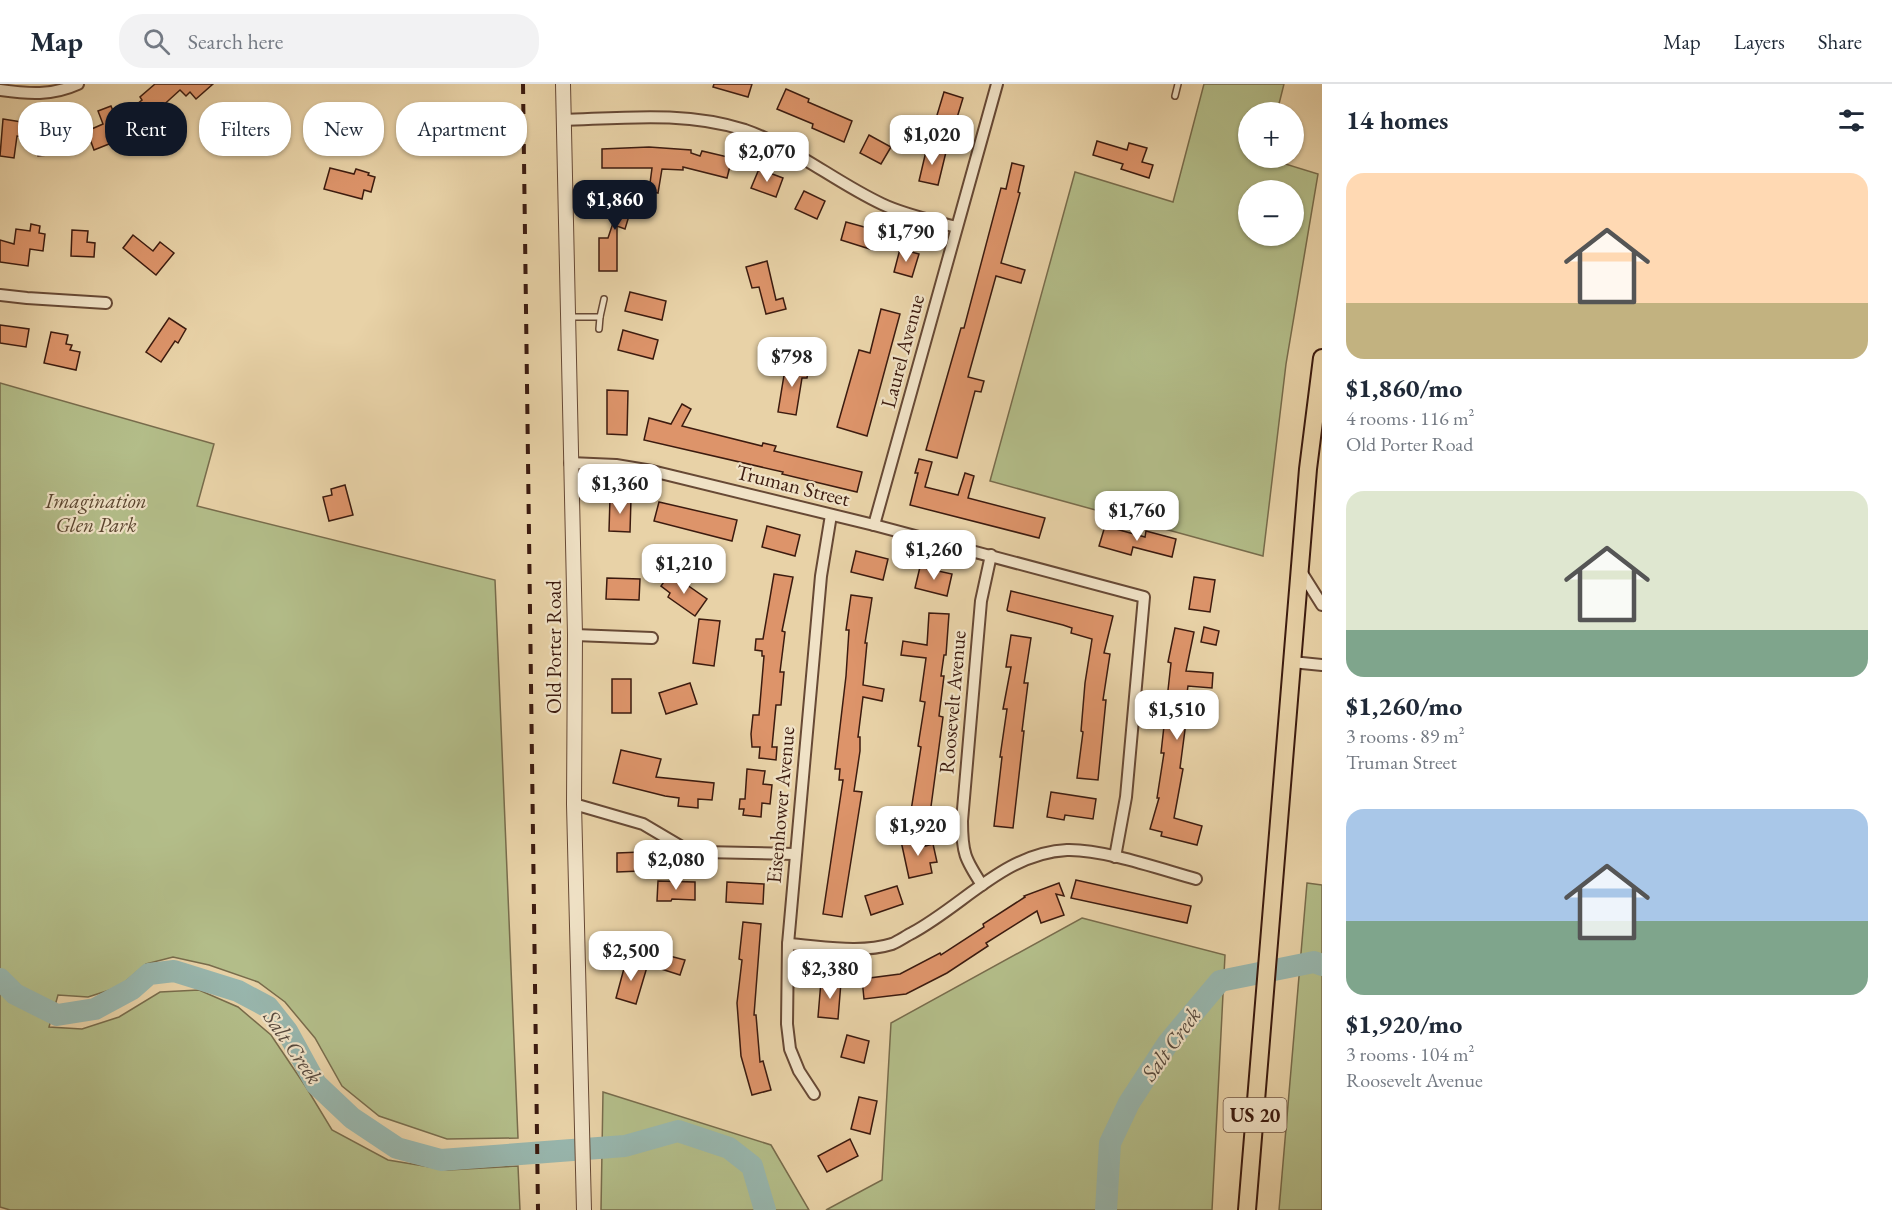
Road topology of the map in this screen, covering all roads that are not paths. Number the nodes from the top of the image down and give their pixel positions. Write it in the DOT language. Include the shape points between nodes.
graph roads {
  1 [pos="78,84"];
  2 [pos="563,84"];
  3 [pos="996,84"];
  4 [pos="1178,84"];
  5 [pos="0,90"];
  6 [pos="1175,96"];
  7 [pos="563,120"];
  8 [pos="956,228"];
  9 [pos="0,295"];
  10 [pos="604,299"];
  11 [pos="106,303"];
  12 [pos="567,317"];
  13 [pos="600,317"];
  14 [pos="599,329"];
  15 [pos="1322,358"];
  16 [pos="570,463"];
  17 [pos="831,515"];
  18 [pos="874,525"];
  19 [pos="991,555"];
  20 [pos="1300,570"];
  21 [pos="1322,605"];
  22 [pos="574,635"];
  23 [pos="652,638"];
  24 [pos="1292,662"];
  25 [pos="1322,665"];
  26 [pos="574,804"];
  27 [pos="795,854"];
  28 [pos="1115,857"];
  29 [pos="1196,879"];
  30 [pos="982,885"];
  31 [pos="788,944"];
  32 [pos="814,1094"];
  33 [pos="584,1210"];
  34 [pos="1247,1210"];
  1 -- 5 [label="street" via="38,94"];
  2 -- 7 [label="street, Old Porter Road"];
  3 -- 8 [label="street, Laurel Avenue"];
  4 -- 6 [label="lane"];
  7 -- 8 [label="street" via="671,117 717,123 765,138 882,204"];
  7 -- 12 [label="street, Old Porter Road"];
  8 -- 18 [label="street, Laurel Avenue"];
  9 -- 11 [label="street"];
  10 -- 13 [label="lane"];
  12 -- 13 [label="lane"];
  12 -- 16 [label="street, Old Porter Road"];
  13 -- 14 [label="lane"];
  15 -- 20 [label="main road, US 20"];
  16 -- 17 [label="street, Truman Street" via="634,467"];
  16 -- 22 [label="street, Old Porter Road"];
  17 -- 18 [label="street, Truman Street"];
  17 -- 27 [label="street, Eisenhower Avenue" via="821,576"];
  18 -- 19 [label="street, Truman Street"];
  19 -- 28 [label="street, Truman Street" via="1144,597 1126,797"];
  19 -- 30 [label="street, Roosevelt Avenue" via="981,601 962,821 966,860"];
  20 -- 21 [label="street"];
  20 -- 24 [label="main road, US 20"];
  22 -- 23 [label="street"];
  22 -- 26 [label="street, Old Porter Road"];
  24 -- 25 [label="street"];
  24 -- 34 [label="main road, US 20"];
  26 -- 27 [label="street" via="643,824 687,850"];
  26 -- 33 [label="street, Old Porter Road"];
  27 -- 31 [label="street, Eisenhower Avenue"];
  28 -- 29 [label="street"];
  28 -- 30 [label="street" via="1067,850 1041,855 1014,864"];
  30 -- 31 [label="street" via="926,926 893,944 863,948"];
  31 -- 32 [label="street, Eisenhower Avenue" via="790,1049"];
}
